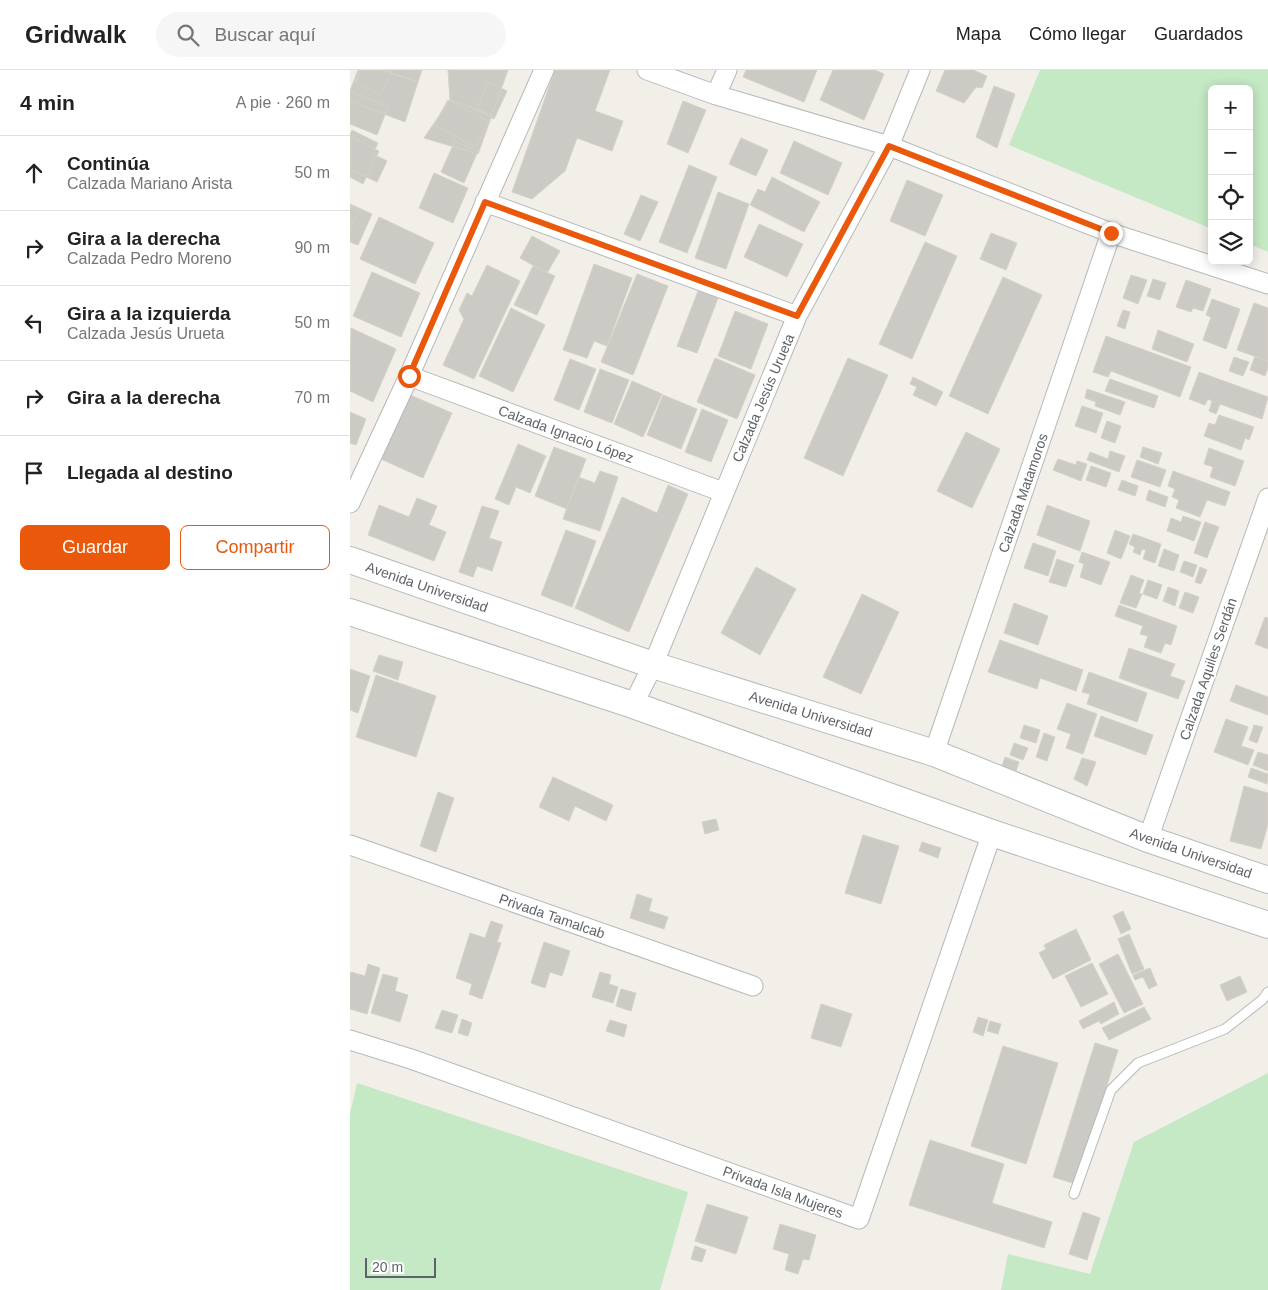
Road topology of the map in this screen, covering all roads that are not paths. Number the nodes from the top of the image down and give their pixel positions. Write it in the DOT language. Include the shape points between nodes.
graph roads {
  1 [pos="544,70"];
  2 [pos="647,70"];
  3 [pos="727,70"];
  4 [pos="920,70"];
  5 [pos="716,95"];
  6 [pos="889,146"];
  7 [pos="485,202"];
  8 [pos="1111,233"];
  9 [pos="1268,284"];
  10 [pos="797,316"];
  11 [pos="409,376"];
  12 [pos="724,492"];
  13 [pos="1268,498"];
  14 [pos="350,503"];
  15 [pos="350,560"];
  16 [pos="350,612"];
  17 [pos="653,665"];
  18 [pos="632,705"];
  19 [pos="934,753"];
  20 [pos="992,832"];
  21 [pos="1148,839"];
  22 [pos="350,845"];
  23 [pos="1268,880"];
  24 [pos="1268,925"];
  25 [pos="753,986"];
  26 [pos="1268,992"];
  27 [pos="350,1040"];
  28 [pos="1074,1194"];
  1 -- 7 [label="street"];
  2 -- 5 [label="street"];
  3 -- 5 [label="street"];
  4 -- 6 [label="street, Calzada Jesús Urueta"];
  5 -- 6 [label="street"];
  6 -- 8 [label="street"];
  6 -- 10 [label="street, Calzada Jesús Urueta"];
  7 -- 10 [label="street"];
  7 -- 11 [label="street"];
  8 -- 9 [label="street"];
  8 -- 19 [label="street, Calzada Matamoros"];
  10 -- 12 [label="street, Calzada Jesús Urueta"];
  11 -- 12 [label="street, Calzada Ignacio López"];
  11 -- 14 [label="street"];
  12 -- 17 [label="street, Calzada Jesús Urueta"];
  13 -- 21 [label="street, Calzada Aquiles Serdán"];
  15 -- 17 [label="main road, Avenida Universidad"];
  16 -- 18 [label="main road"];
  17 -- 18 [label="street, Calzada Jesús Urueta"];
  17 -- 19 [label="main road, Avenida Universidad"];
  18 -- 20 [label="main road"];
  19 -- 21 [label="main road, Avenida Universidad"];
  20 -- 24 [label="main road"];
  20 -- 27 [label="street, Privada Isla Mujeres" via="859,1219"];
  21 -- 23 [label="main road, Avenida Universidad"];
  22 -- 25 [label="street, Privada Tamalcab"];
  26 -- 28 [label="lane" via="1225,1028 1138,1063 1111,1090"];
}
